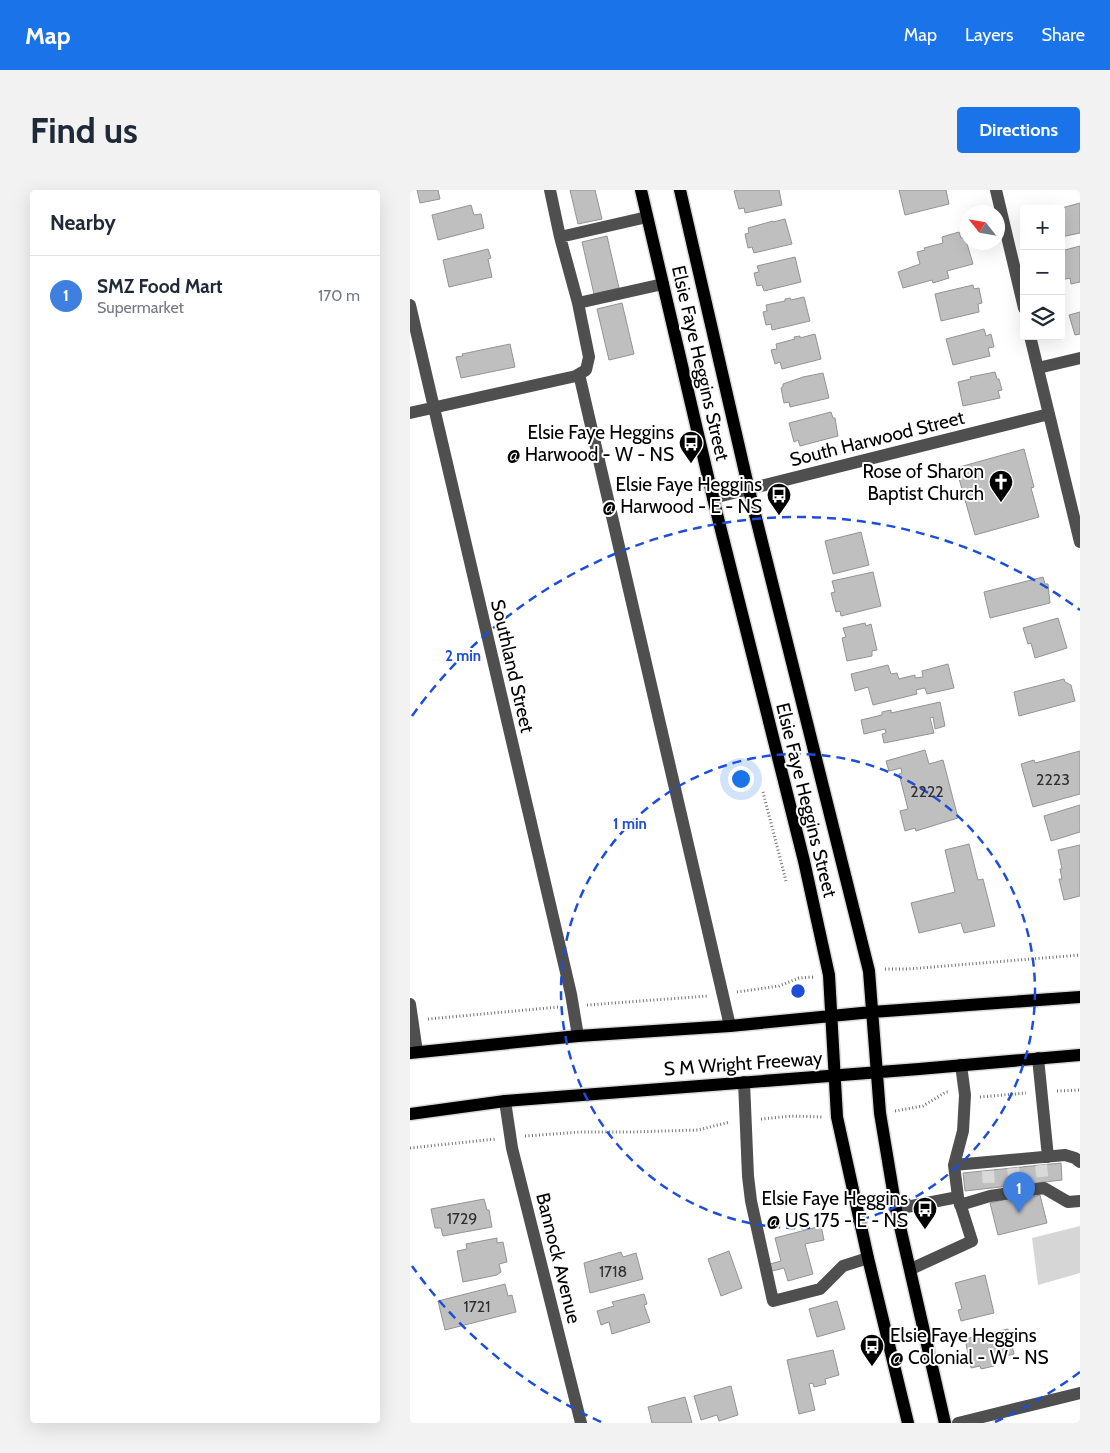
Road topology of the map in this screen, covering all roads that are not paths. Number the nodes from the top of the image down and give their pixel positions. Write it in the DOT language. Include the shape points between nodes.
graph roads {
  1 [pos="550,190"];
  2 [pos="641,190"];
  3 [pos="680,190"];
  4 [pos="996,190"];
  5 [pos="647,217"];
  6 [pos="560,237"];
  7 [pos="663,284"];
  8 [pos="1021,295"];
  9 [pos="578,303"];
  10 [pos="410,305"];
  11 [pos="1031,340"];
  12 [pos="1080,358"];
  13 [pos="1038,368"];
  14 [pos="579,374"];
  15 [pos="434,407"];
  16 [pos="410,413"];
  17 [pos="1049,414"];
  18 [pos="749,490"];
  19 [pos="713,498"];
  20 [pos="1080,542"];
  21 [pos="1080,997"];
  22 [pos="410,1004"];
  23 [pos="872,1012"];
  24 [pos="830,1016"];
  25 [pos="730,1026"];
  26 [pos="578,1036"];
  27 [pos="413,1053"];
  28 [pos="1080,1054"];
  29 [pos="1038,1058"];
  30 [pos="961,1065"];
  31 [pos="876,1071"];
  32 [pos="834,1075"];
  33 [pos="744,1082"];
  34 [pos="505,1101"];
  35 [pos="410,1114"];
  36 [pos="1043,1160"];
  37 [pos="1080,1162"];
  38 [pos="954,1165"];
  39 [pos="959,1201"];
  40 [pos="1080,1201"];
  41 [pos="896,1209"];
  42 [pos="868,1258"];
  43 [pos="911,1269"];
  44 [pos="1080,1393"];
  45 [pos="581,1423"];
  46 [pos="908,1423"];
  47 [pos="945,1423"];
  48 [pos="958,1423"];
  1 -- 6 [label="street"];
  2 -- 5 [label="main road, Elsie Faye Heggins Street"];
  3 -- 18 [label="main road, Elsie Faye Heggins Street"];
  4 -- 8 [label="street"];
  5 -- 6 [label="street"];
  5 -- 7 [label="main road, Elsie Faye Heggins Street"];
  6 -- 9 [label="street"];
  7 -- 9 [label="street"];
  7 -- 19 [label="main road, Elsie Faye Heggins Street"];
  9 -- 14 [label="street" via="589,357 586,370"];
  10 -- 15 [label="street, Southland Street"];
  11 -- 13 [label="street"];
  12 -- 13 [label="street"];
  13 -- 17 [label="street"];
  14 -- 15 [label="street"];
  14 -- 25 [label="street"];
  15 -- 16 [label="street"];
  15 -- 26 [label="street, Southland Street"];
  17 -- 18 [label="street, South Harwood Street"];
  17 -- 20 [label="street"];
  18 -- 19 [label="street, South Harwood Street"];
  18 -- 23 [label="main road, Elsie Faye Heggins Street" via="869,971"];
  19 -- 24 [label="main road, Elsie Faye Heggins Street" via="804,861 829,975"];
  21 -- 23 [label="main road, S M Wright Freeway"];
  22 -- 27 [label="street"];
  23 -- 24 [label="main road, S M Wright Freeway"];
  23 -- 31 [label="main road, Elsie Faye Heggins Street"];
  24 -- 25 [label="main road, S M Wright Freeway"];
  24 -- 32 [label="main road, Elsie Faye Heggins Street"];
  25 -- 26 [label="main road, S M Wright Freeway"];
  26 -- 27 [label="main road, S M Wright Freeway"];
  28 -- 29 [label="main road, S M Wright Freeway"];
  29 -- 30 [label="main road, S M Wright Freeway"];
  29 -- 36 [label="street"];
  30 -- 31 [label="main road, S M Wright Freeway"];
  30 -- 38 [label="street" via="965,1095 963,1131"];
  31 -- 32 [label="main road, S M Wright Freeway"];
  31 -- 41 [label="main road, Elsie Faye Heggins Street"];
  32 -- 33 [label="main road, S M Wright Freeway"];
  32 -- 42 [label="main road, Elsie Faye Heggins Street" via="837,1116"];
  33 -- 34 [label="main road, S M Wright Freeway"];
  33 -- 42 [label="street" via="751,1200 773,1301 820,1289 843,1266"];
  34 -- 35 [label="main road, S M Wright Freeway"];
  34 -- 45 [label="street, Bannock Avenue" via="510,1138"];
  36 -- 37 [label="street" via="1065,1155"];
  36 -- 38 [label="street" via="987,1167"];
  38 -- 39 [label="street"];
  39 -- 40 [label="street" via="989,1192 1044,1185 1068,1202"];
  39 -- 41 [label="street"];
  39 -- 43 [label="street" via="972,1241"];
  41 -- 43 [label="main road, Elsie Faye Heggins Street"];
  42 -- 46 [label="main road, Elsie Faye Heggins Street"];
  43 -- 47 [label="main road, Elsie Faye Heggins Street"];
  44 -- 48 [label="street"];
}
